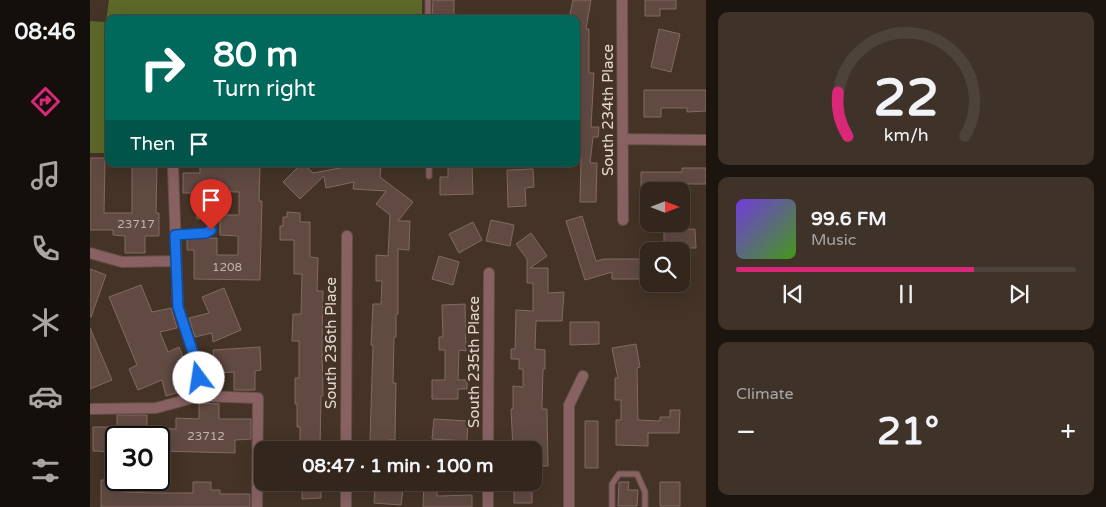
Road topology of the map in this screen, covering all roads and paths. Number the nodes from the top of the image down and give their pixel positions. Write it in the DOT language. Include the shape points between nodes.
graph roads {
  1 [pos="428,0"];
  2 [pos="622,0"];
  3 [pos="428,15"];
  4 [pos="623,139"];
  5 [pos="706,140"];
  6 [pos="429,167"];
  7 [pos="174,168"];
  8 [pos="429,176"];
  9 [pos="216,199"];
  10 [pos="623,220"];
  11 [pos="175,235"];
  12 [pos="347,236"];
  13 [pos="90,253"];
  14 [pos="176,261"];
  15 [pos="489,273"];
  16 [pos="583,376"];
  17 [pos="200,396"];
  18 [pos="90,409"];
  19 [pos="346,441"];
  20 [pos="488,441"];
  21 [pos="346,491"];
  22 [pos="488,491"];
  23 [pos="257,507"];
  24 [pos="346,507"];
  25 [pos="488,507"];
  26 [pos="569,507"];
  27 [pos="612,507"];
  28 [pos="644,507"];
  1 -- 3 [label="lane"];
  2 -- 4 [label="street, South 234th Place"];
  4 -- 5 [label="street"];
  4 -- 10 [label="street, South 234th Place"];
  6 -- 8 [label="lane"];
  7 -- 11 [label="street"];
  9 -- 11 [label="lane" via="211,230"];
  11 -- 14 [label="street"];
  12 -- 19 [label="street, South 236th Place"];
  13 -- 14 [label="street" via="122,262"];
  14 -- 17 [label="street" via="178,307 196,362"];
  15 -- 20 [label="street, South 235th Place"];
  16 -- 26 [label="street" via="569,405"];
  17 -- 18 [label="street" via="156,408"];
  17 -- 23 [label="street" via="258,398"];
  21 -- 24 [label="street"];
  22 -- 25 [label="street"];
  27 -- 28 [label="lane" via="612,484 619,474 637,474 645,492"];
}
